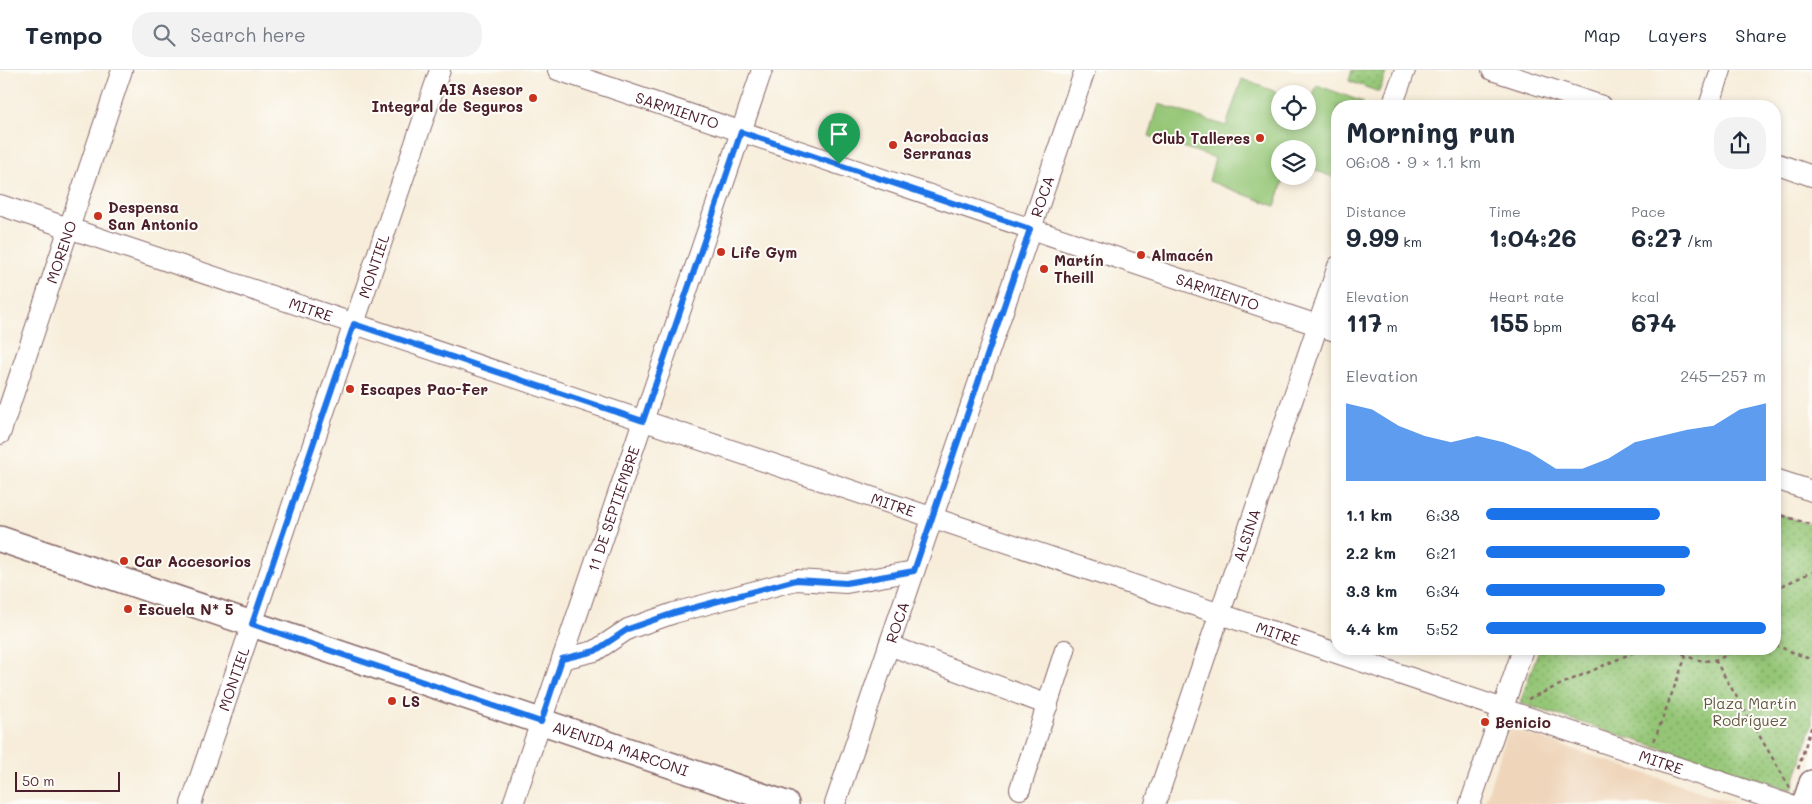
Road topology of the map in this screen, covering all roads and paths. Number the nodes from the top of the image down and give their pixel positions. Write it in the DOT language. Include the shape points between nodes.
graph roads {
  1 [pos="122,70"];
  2 [pos="440,70"];
  3 [pos="558,70"];
  4 [pos="762,70"];
  5 [pos="1084,70"];
  6 [pos="1405,70"];
  7 [pos="1492,70"];
  8 [pos="1721,70"];
  9 [pos="1394,100"];
  10 [pos="1584,100"];
  11 [pos="1711,100"];
  12 [pos="741,132"];
  13 [pos="1781,165"];
  14 [pos="1812,176"];
  15 [pos="0,205"];
  16 [pos="69,228"];
  17 [pos="1030,229"];
  18 [pos="1331,286"];
  19 [pos="354,324"];
  20 [pos="1317,325"];
  21 [pos="1331,330"];
  22 [pos="643,421"];
  23 [pos="0,434"];
  24 [pos="1781,481"];
  25 [pos="1812,491"];
  26 [pos="1781,515"];
  27 [pos="932,517"];
  28 [pos="1812,525"];
  29 [pos="0,539"];
  30 [pos="914,571"];
  31 [pos="1812,572"];
  32 [pos="1781,586"];
  33 [pos="1220,614"];
  34 [pos="252,624"];
  35 [pos="888,645"];
  36 [pos="1781,647"];
  37 [pos="1065,650"];
  38 [pos="1331,651"];
  39 [pos="1343,655"];
  40 [pos="1521,655"];
  41 [pos="1628,655"];
  42 [pos="1726,655"];
  43 [pos="1686,656"];
  44 [pos="562,659"];
  45 [pos="1715,660"];
  46 [pos="1812,660"];
  47 [pos="1048,705"];
  48 [pos="1502,708"];
  49 [pos="541,722"];
  50 [pos="1812,726"];
  51 [pos="1652,746"];
  52 [pos="1020,789"];
  53 [pos="1796,789"];
  54 [pos="190,804"];
  55 [pos="513,804"];
  56 [pos="786,804"];
  57 [pos="835,804"];
  58 [pos="1155,804"];
  59 [pos="1470,804"];
  1 -- 16 [label="street, MORENO"];
  2 -- 19 [label="street, MONTIEL"];
  3 -- 12 [label="street, SARMIENTO"];
  4 -- 12 [label="street, 11 DE SEPTIEMBRE"];
  5 -- 17 [label="street, ROCA"];
  6 -- 9 [label="street"];
  7 -- 10 [label="street"];
  8 -- 11 [label="street"];
  12 -- 17 [label="street, SARMIENTO"];
  12 -- 22 [label="street, 11 DE SEPTIEMBRE"];
  13 -- 14 [label="street"];
  15 -- 16 [label="street, MITRE"];
  16 -- 19 [label="street, MITRE"];
  16 -- 23 [label="street, MORENO"];
  17 -- 20 [label="street, SARMIENTO"];
  17 -- 27 [label="street, ROCA"];
  18 -- 20 [label="street, ALSINA"];
  19 -- 22 [label="street, MITRE"];
  19 -- 34 [label="street, MONTIEL"];
  20 -- 21 [label="street, SARMIENTO"];
  20 -- 33 [label="street, ALSINA"];
  22 -- 27 [label="street, MITRE"];
  22 -- 44 [label="street, 11 DE SEPTIEMBRE"];
  24 -- 25 [label="street"];
  26 -- 28 [label="path"];
  27 -- 30 [label="street, ROCA"];
  27 -- 33 [label="street, MITRE"];
  29 -- 34 [label="main road, AVENIDA MARCONI"];
  30 -- 35 [label="street, ROCA"];
  30 -- 44 [label="street" via="846,583 796,580 674,613 628,629 595,651"];
  31 -- 32 [label="path"];
  33 -- 38 [label="street, MITRE"];
  33 -- 58 [label="street, ALSINA"];
  34 -- 49 [label="main road, AVENIDA MARCONI"];
  34 -- 54 [label="street, MONTIEL"];
  35 -- 47 [label="street"];
  35 -- 57 [label="street, ROCA"];
  36 -- 46 [label="path"];
  37 -- 47 [label="street"];
  39 -- 48 [label="street, MITRE"];
  40 -- 48 [label="street"];
  41 -- 48 [label="path"];
  42 -- 45 [label="path"];
  43 -- 45 [label="path"];
  43 -- 51 [label="path"];
  44 -- 49 [label="street, 11 DE SEPTIEMBRE"];
  45 -- 53 [label="path"];
  47 -- 52 [label="street"];
  48 -- 53 [label="street, MITRE"];
  48 -- 59 [label="street"];
  49 -- 55 [label="street, 11 DE SEPTIEMBRE"];
  49 -- 56 [label="main road, AVENIDA MARCONI"];
  50 -- 53 [label="path"];
}
